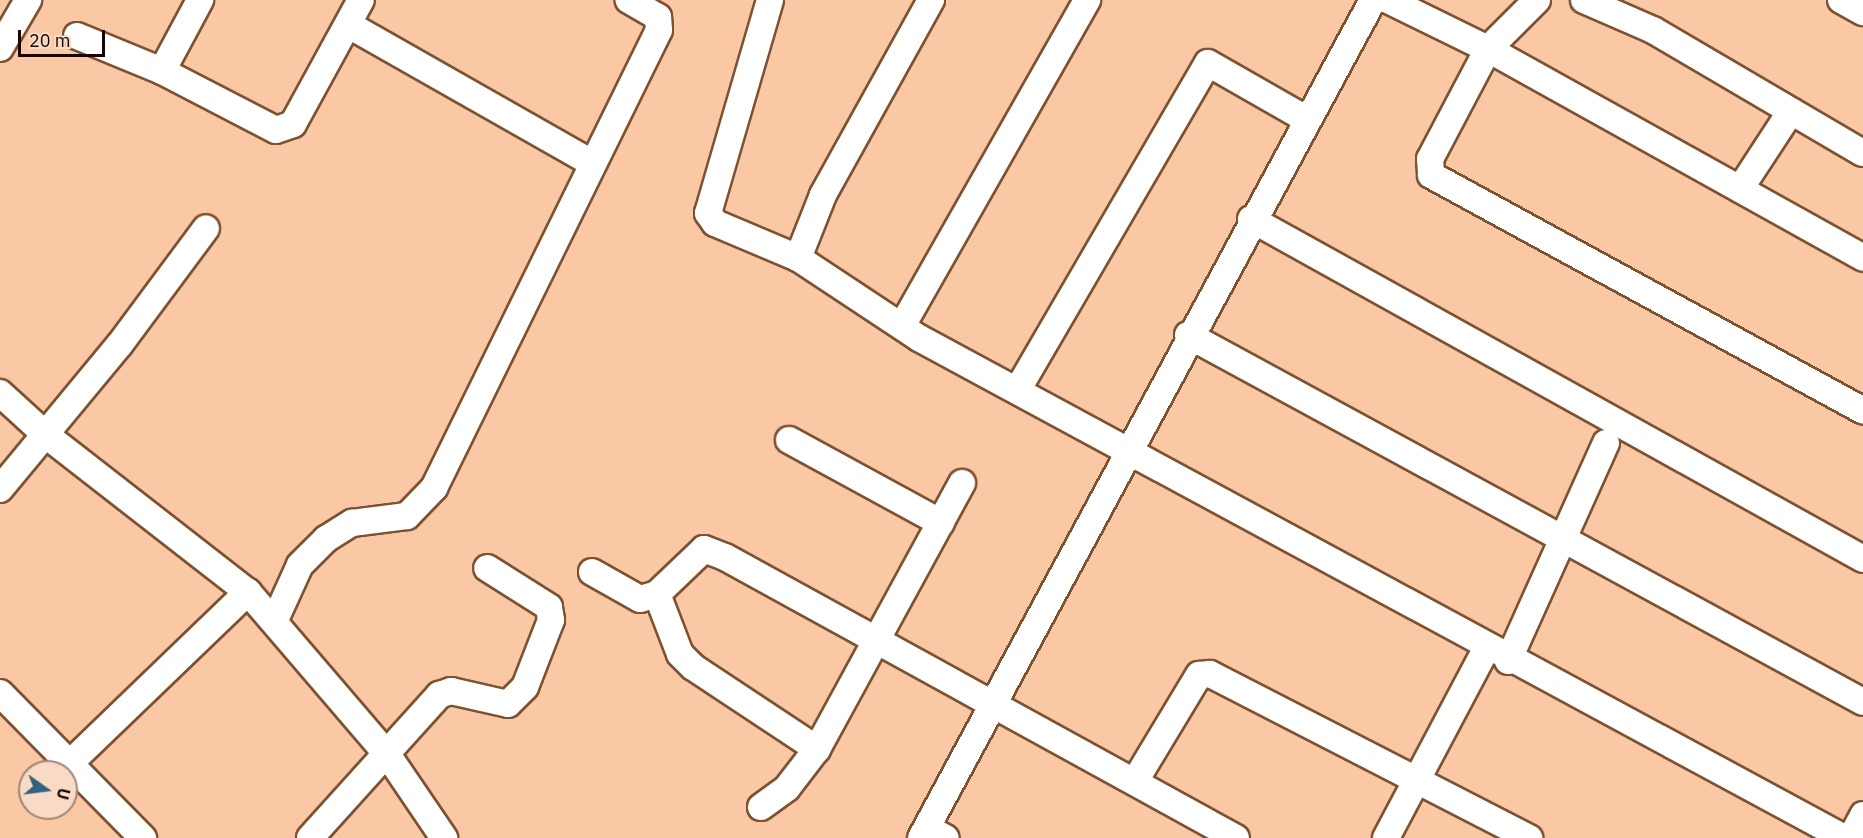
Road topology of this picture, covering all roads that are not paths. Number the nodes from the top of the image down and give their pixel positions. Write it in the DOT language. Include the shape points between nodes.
graph roads {
  1 [pos="28,0"];
  2 [pos="200,0"];
  3 [pos="361,0"];
  4 [pos="628,0"];
  5 [pos="770,0"];
  6 [pos="931,0"];
  7 [pos="1087,0"];
  8 [pos="1373,0"];
  9 [pos="1388,0"];
  10 [pos="1537,0"];
  11 [pos="1584,0"];
  12 [pos="1841,0"];
  13 [pos="1863,12"];
  14 [pos="349,25"];
  15 [pos="77,36"];
  16 [pos="0,48"];
  17 [pos="1488,49"];
  18 [pos="162,71"];
  19 [pos="1791,111"];
  20 [pos="1306,119"];
  21 [pos="1863,153"];
  22 [pos="592,163"];
  23 [pos="1740,189"];
  24 [pos="1251,219"];
  25 [pos="206,228"];
  26 [pos="798,258"];
  27 [pos="1863,258"];
  28 [pos="902,326"];
  29 [pos="1188,335"];
  30 [pos="1018,389"];
  31 [pos="0,393"];
  32 [pos="1863,411"];
  33 [pos="46,435"];
  34 [pos="789,440"];
  35 [pos="1606,443"];
  36 [pos="1126,451"];
  37 [pos="962,483"];
  38 [pos="0,489"];
  39 [pos="941,523"];
  40 [pos="1563,536"];
  41 [pos="1863,560"];
  42 [pos="487,568"];
  43 [pos="592,572"];
  44 [pos="248,592"];
  45 [pos="657,594"];
  46 [pos="275,620"];
  47 [pos="873,639"];
  48 [pos="1497,655"];
  49 [pos="0,693"];
  50 [pos="994,701"];
  51 [pos="1863,702"];
  52 [pos="817,749"];
  53 [pos="387,754"];
  54 [pos="63,760"];
  55 [pos="73,760"];
  56 [pos="78,775"];
  57 [pos="1418,777"];
  58 [pos="1135,781"];
  59 [pos="761,807"];
  60 [pos="1863,815"];
  61 [pos="932,835"];
  62 [pos="143,838"];
  63 [pos="310,838"];
  64 [pos="444,838"];
  65 [pos="1236,838"];
  66 [pos="1386,838"];
  67 [pos="1529,838"];
  68 [pos="1844,838"];
  69 [pos="1851,838"];
  1 -- 16 [label="street"];
  2 -- 18 [label="street"];
  3 -- 14 [label="street"];
  4 -- 22 [label="street" via="658,17 659,30"];
  5 -- 26 [label="street" via="708,213 715,223"];
  6 -- 26 [label="street" via="823,195"];
  7 -- 28 [label="street"];
  8 -- 20 [label="street"];
  9 -- 17 [label="street"];
  10 -- 17 [label="street"];
  11 -- 19 [label="street" via="1653,30"];
  12 -- 13 [label="street"];
  14 -- 18 [label="street" via="293,124 276,130"];
  14 -- 22 [label="street"];
  15 -- 18 [label="street"];
  17 -- 23 [label="street"];
  17 -- 32 [label="street" via="1430,159 1431,175"];
  19 -- 21 [label="street"];
  19 -- 23 [label="street"];
  20 -- 24 [label="street"];
  20 -- 30 [label="street" via="1208,63"];
  22 -- 46 [label="street" via="434,488 407,516 352,523 326,539 300,565"];
  23 -- 27 [label="street"];
  24 -- 29 [label="street"];
  24 -- 41 [label="street"];
  25 -- 33 [label="street"];
  26 -- 28 [label="street"];
  28 -- 30 [label="street"];
  29 -- 36 [label="street"];
  29 -- 40 [label="street"];
  30 -- 36 [label="street"];
  31 -- 33 [label="street"];
  33 -- 38 [label="street"];
  33 -- 44 [label="street"];
  34 -- 39 [label="street"];
  35 -- 40 [label="street"];
  36 -- 48 [label="street"];
  36 -- 50 [label="street"];
  37 -- 39 [label="street"];
  39 -- 47 [label="street"];
  40 -- 48 [label="street"];
  40 -- 51 [label="street"];
  42 -- 53 [label="street" via="549,607 551,620 525,687 508,704 452,692 439,695"];
  43 -- 45 [label="street" via="640,599"];
  44 -- 46 [label="street"];
  44 -- 55 [label="street"];
  45 -- 47 [label="street" via="704,549"];
  45 -- 52 [label="street" via="680,654 693,667"];
  46 -- 53 [label="street"];
  47 -- 50 [label="street"];
  47 -- 52 [label="street"];
  48 -- 57 [label="street"];
  48 -- 68 [label="street"];
  49 -- 54 [label="street"];
  50 -- 58 [label="street"];
  50 -- 61 [label="street"];
  52 -- 59 [label="street" via="787,788"];
  53 -- 63 [label="street"];
  53 -- 64 [label="street"];
  56 -- 62 [label="street"];
  57 -- 58 [label="street" via="1210,674 1199,675"];
  57 -- 66 [label="street"];
  57 -- 67 [label="street"];
  58 -- 65 [label="street"];
  60 -- 69 [label="street"];
}
